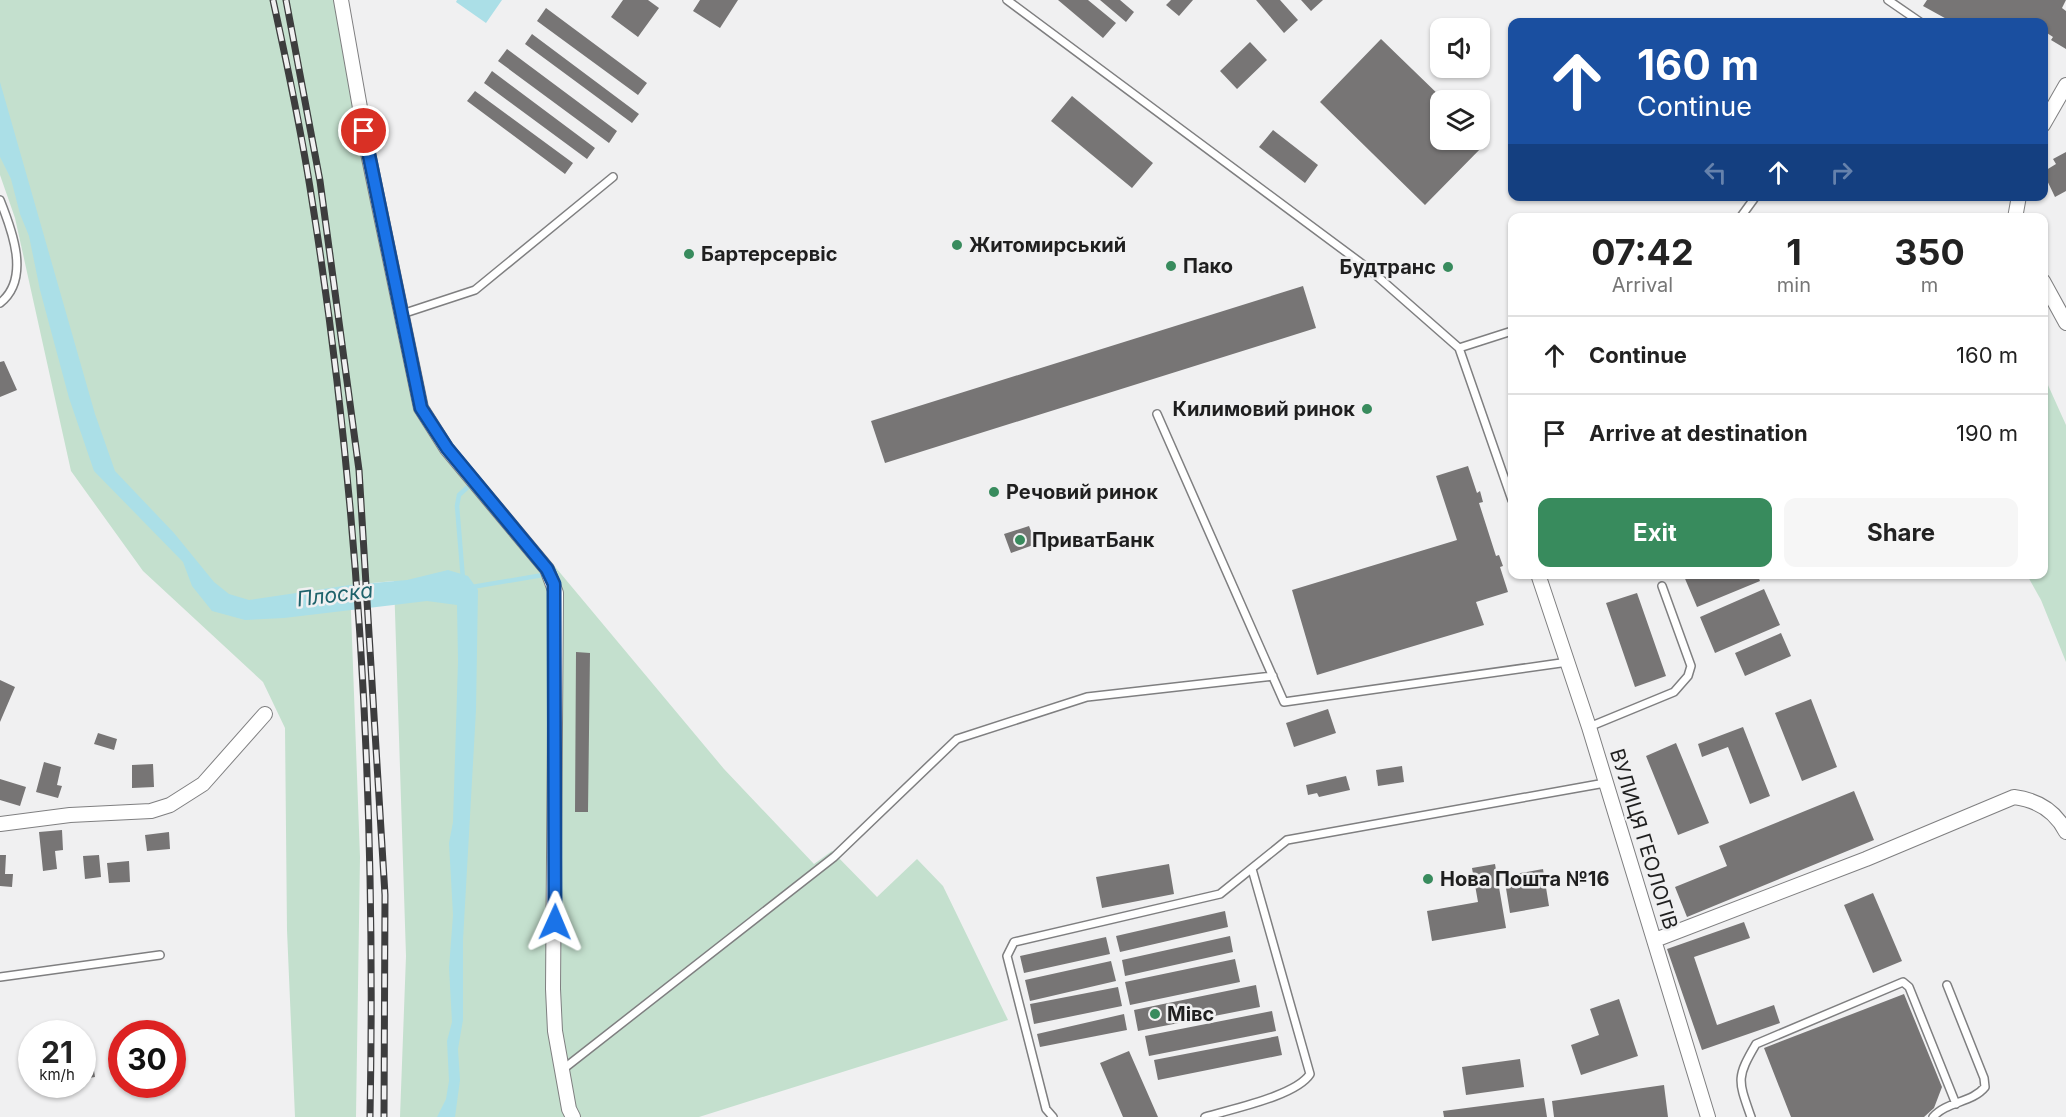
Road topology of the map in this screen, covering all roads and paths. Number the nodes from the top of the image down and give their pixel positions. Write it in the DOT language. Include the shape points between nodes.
graph roads {
  1 [pos="342,0"];
  2 [pos="1007,0"];
  3 [pos="1888,0"];
  4 [pos="1914,18"];
  5 [pos="2066,85"];
  6 [pos="2048,112"];
  7 [pos="613,177"];
  8 [pos="0,200"];
  9 [pos="2048,290"];
  10 [pos="0,303"];
  11 [pos="402,314"];
  12 [pos="2066,323"];
  13 [pos="1508,332"];
  14 [pos="1459,348"];
  15 [pos="1157,414"];
  16 [pos="1508,489"];
  17 [pos="1540,579"];
  18 [pos="1662,586"];
  19 [pos="1568,662"];
  20 [pos="1273,676"];
  21 [pos="265,714"];
  22 [pos="1589,727"];
  23 [pos="1605,783"];
  24 [pos="0,824"];
  25 [pos="2066,832"];
  26 [pos="1252,868"];
  27 [pos="1655,940"];
  28 [pos="160,955"];
  29 [pos="0,977"];
  30 [pos="1947,985"];
  31 [pos="562,1070"];
  32 [pos="1956,1104"];
  33 [pos="573,1117"];
  34 [pos="1053,1117"];
  35 [pos="1205,1117"];
  36 [pos="1708,1117"];
  37 [pos="1751,1117"];
  38 [pos="1933,1117"];
  1 -- 11 [label="street" via="368,153"];
  2 -- 14 [label="lane" via="1369,269"];
  3 -- 4 [label="lane"];
  5 -- 6 [label="street"];
  7 -- 11 [label="lane" via="475,290"];
  8 -- 10 [label="lane" via="18,264 15,282 8,297"];
  9 -- 12 [label="street"];
  11 -- 31 [label="street" via="421,408 447,448 547,569 556,593 553,989"];
  13 -- 14 [label="lane"];
  14 -- 16 [label="lane"];
  15 -- 20 [label="lane"];
  17 -- 19 [label="street, ВУЛИЦЯ ГЕОЛОГІВ"];
  18 -- 22 [label="lane" via="1691,666 1688,676 1674,692"];
  19 -- 20 [label="lane" via="1284,702"];
  19 -- 22 [label="street, ВУЛИЦЯ ГЕОЛОГІВ"];
  20 -- 31 [label="lane" via="1087,697 957,739 834,857"];
  21 -- 24 [label="street" via="203,784 170,805 151,811 70,814"];
  22 -- 23 [label="street, ВУЛИЦЯ ГЕОЛОГІВ"];
  23 -- 26 [label="lane" via="1287,840"];
  23 -- 27 [label="street, ВУЛИЦЯ ГЕОЛОГІВ"];
  25 -- 27 [label="street" via="2046,807 2014,797"];
  26 -- 34 [label="lane" via="1220,894 1014,942 1009,947 1006,956 1046,1109"];
  26 -- 35 [label="lane" via="1310,1074 1305,1082 1286,1091"];
  27 -- 36 [label="street, ВУЛИЦЯ ГЕОЛОГІВ"];
  28 -- 29 [label="lane"];
  30 -- 32 [label="lane" via="1985,1087 1978,1095"];
  31 -- 33 [label="street" via="568,1109"];
  32 -- 37 [label="lane" via="1910,987 1903,982 1756,1044 1743,1066 1739,1083"];
  32 -- 38 [label="lane"];
}
